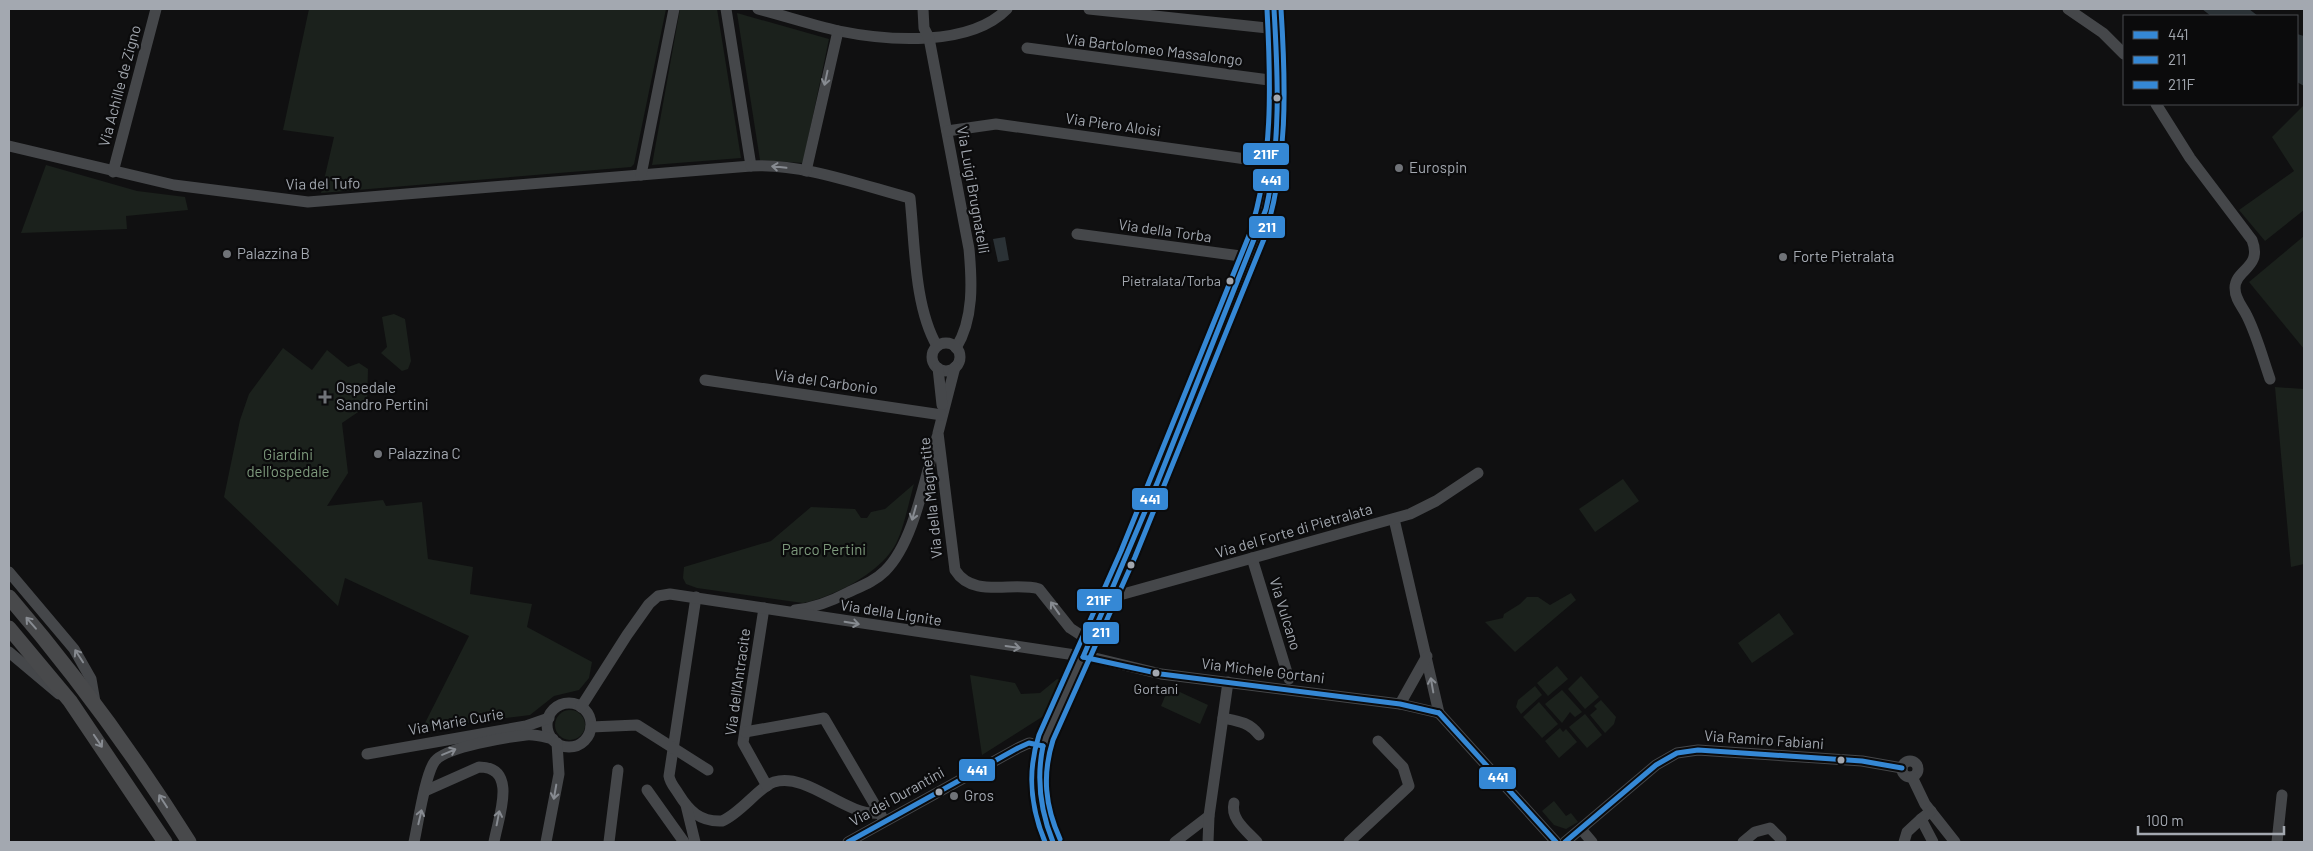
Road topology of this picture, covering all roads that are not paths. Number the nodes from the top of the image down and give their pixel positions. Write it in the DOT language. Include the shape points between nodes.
graph roads {
  1 [pos="156,9"];
  2 [pos="674,9"];
  3 [pos="726,9"];
  4 [pos="758,9"];
  5 [pos="923,9"];
  6 [pos="1007,9"];
  7 [pos="1089,9"];
  8 [pos="1274,9"];
  9 [pos="2068,9"];
  10 [pos="792,13"];
  11 [pos="1276,29"];
  12 [pos="838,30"];
  13 [pos="929,38"];
  14 [pos="1027,48"];
  15 [pos="2123,53"];
  16 [pos="1276,81"];
  17 [pos="2157,105"];
  18 [pos="947,131"];
  19 [pos="9,146"];
  20 [pos="1275,163"];
  21 [pos="751,166"];
  22 [pos="806,171"];
  23 [pos="112,172"];
  24 [pos="641,175"];
  25 [pos="1077,234"];
  26 [pos="1248,257"];
  27 [pos="937,346"];
  28 [pos="956,348"];
  29 [pos="955,367"];
  30 [pos="938,368"];
  31 [pos="2270,379"];
  32 [pos="705,380"];
  33 [pos="942,412"];
  34 [pos="938,433"];
  35 [pos="1478,473"];
  36 [pos="1394,519"];
  37 [pos="1252,558"];
  38 [pos="9,572"];
  39 [pos="9,597"];
  40 [pos="696,597"];
  41 [pos="1109,598"];
  42 [pos="825,603"];
  43 [pos="764,608"];
  44 [pos="787,610"];
  45 [pos="822,618"];
  46 [pos="9,628"];
  47 [pos="1090,641"];
  48 [pos="9,652"];
  49 [pos="1427,656"];
  50 [pos="1083,657"];
  51 [pos="1289,679"];
  52 [pos="1228,682"];
  53 [pos="70,701"];
  54 [pos="95,702"];
  55 [pos="1400,704"];
  56 [pos="581,707"];
  57 [pos="1439,712"];
  58 [pos="549,718"];
  59 [pos="1223,718"];
  60 [pos="592,727"];
  61 [pos="745,732"];
  62 [pos="1259,735"];
  63 [pos="555,741"];
  64 [pos="1378,741"];
  65 [pos="1043,746"];
  66 [pos="674,749"];
  67 [pos="367,754"];
  68 [pos="618,770"];
  69 [pos="708,770"];
  70 [pos="767,786"];
  71 [pos="647,790"];
  72 [pos="425,791"];
  73 [pos="2282,795"];
  74 [pos="1234,803"];
  75 [pos="686,805"];
  76 [pos="1931,812"];
  77 [pos="1208,816"];
  78 [pos="882,817"];
  79 [pos="1920,819"];
  80 [pos="1582,829"];
  81 [pos="1781,839"];
  82 [pos="165,842"];
  83 [pos="189,842"];
  84 [pos="414,842"];
  85 [pos="494,842"];
  86 [pos="546,842"];
  87 [pos="609,842"];
  88 [pos="684,842"];
  89 [pos="696,842"];
  90 [pos="848,842"];
  91 [pos="1053,842"];
  92 [pos="1175,842"];
  93 [pos="1208,842"];
  94 [pos="1257,842"];
  95 [pos="1349,842"];
  96 [pos="1556,842"];
  97 [pos="1565,842"];
  98 [pos="1592,842"];
  99 [pos="1743,842"];
  100 [pos="1904,842"];
  101 [pos="1933,842"];
  102 [pos="1956,842"];
  103 [pos="2277,842"];
  1 -- 23 [label="street, Via Achille de Zigno"];
  2 -- 24 [label="street"];
  3 -- 21 [label="street"];
  4 -- 10 [label="street"];
  5 -- 13 [label="street, Via Luigi Brugnatelli" via="924,28"];
  6 -- 13 [label="street" via="997,19 981,27"];
  7 -- 11 [label="street"];
  8 -- 11 [label="street"];
  9 -- 15 [label="street" via="2096,28"];
  10 -- 12 [label="street"];
  11 -- 16 [label="street"];
  12 -- 13 [label="street"];
  12 -- 22 [label="street, one-way"];
  13 -- 18 [label="street, Via Luigi Brugnatelli"];
  14 -- 16 [label="street, Via Bartolomeo Massalongo"];
  16 -- 20 [label="street"];
  17 -- 31 [label="street" via="2186,151 2252,240 2254,260 2236,283 2235,290"];
  18 -- 20 [label="street, Via Piero Aloisi" via="996,124"];
  18 -- 28 [label="street, Via Luigi Brugnatelli" via="970,261 969,312"];
  19 -- 23 [label="street, Via del Tufo"];
  20 -- 26 [label="street" via="1266,209"];
  22 -- 21 [label="street, Via del Tufo, one-way"];
  21 -- 24 [label="street, Via del Tufo"];
  22 -- 27 [label="street, Via del Tufo" via="910,198 922,302 928,329"];
  23 -- 24 [label="street, Via del Tufo" via="174,186 308,202"];
  25 -- 26 [label="street, Via della Torba"];
  26 -- 41 [label="street"];
  27 -- 28 [label="street" via="948,343"];
  27 -- 30 [label="street" via="932,355"];
  28 -- 29 [label="street" via="960,357"];
  29 -- 30 [label="street" via="949,371"];
  29 -- 33 [label="street, Via della Magnetite"];
  30 -- 33 [label="street, Via della Magnetite"];
  32 -- 33 [label="street, Via del Carbonio"];
  33 -- 34 [label="street, Via della Magnetite"];
  34 -- 42 [label="street, one-way" via="912,522 896,558 871,582"];
  47 -- 34 [label="street, Via della Magnetite, one-way" via="1070,628 1039,590 1030,587 989,588 967,581 957,573 952,558"];
  35 -- 36 [label="street, Via del Forte di Pietralata" via="1430,504"];
  36 -- 37 [label="street, Via del Forte di Pietralata"];
  36 -- 49 [label="street"];
  37 -- 41 [label="street, Via del Forte di Pietralata"];
  37 -- 51 [label="street, Via Vulcano"];
  54 -- 38 [label="street, one-way" via="91,679 74,649"];
  54 -- 39 [label="main road, one-way"];
  40 -- 43 [label="street, Via della Lignite"];
  40 -- 56 [label="street, Via della Lignite" via="666,594 654,598 626,635"];
  40 -- 66 [label="street"];
  41 -- 47 [label="street"];
  42 -- 44 [label="street" via="812,608"];
  42 -- 45 [label="street" via="820,611"];
  43 -- 44 [label="street, Via della Lignite"];
  43 -- 61 [label="street, Via dell'Antracite"];
  44 -- 45 [label="street, Via della Lignite"];
  45 -- 50 [label="street, Via della Lignite, one-way"];
  46 -- 53 [label="main road"];
  47 -- 50 [label="street"];
  48 -- 53 [label="street" via="46,685"];
  49 -- 55 [label="street"];
  57 -- 49 [label="street, one-way"];
  50 -- 52 [label="street, Via Michele Gortani" via="1161,674"];
  50 -- 65 [label="street"];
  52 -- 55 [label="street, Via Michele Gortani"];
  52 -- 59 [label="street"];
  53 -- 82 [label="main road, one-way"];
  83 -- 54 [label="main road, one-way"];
  55 -- 57 [label="street, Via Michele Gortani"];
  56 -- 58 [label="street" via="560,705"];
  56 -- 60 [label="street" via="589,715"];
  57 -- 96 [label="street"];
  58 -- 63 [label="street" via="548,730"];
  58 -- 67 [label="street, Via Marie Curie" via="526,726"];
  59 -- 62 [label="street" via="1244,722"];
  59 -- 77 [label="street"];
  60 -- 63 [label="street" via="588,738 579,745 568,747"];
  60 -- 66 [label="street" via="637,725"];
  61 -- 70 [label="street, Via dell'Antracite" via="745,749"];
  61 -- 78 [label="street" via="824,718"];
  72 -- 63 [label="street, one-way" via="434,761 455,749 527,735"];
  63 -- 86 [label="street, one-way" via="559,774"];
  64 -- 95 [label="street" via="1403,767 1409,786"];
  65 -- 78 [label="street, Via dei Durantini" via="1029,743"];
  65 -- 91 [label="street" via="1038,797"];
  66 -- 69 [label="street"];
  66 -- 75 [label="street" via="670,779"];
  68 -- 87 [label="street"];
  70 -- 75 [label="street" via="722,821 700,817"];
  70 -- 78 [label="street" via="777,782 796,783"];
  71 -- 88 [label="street"];
  84 -- 72 [label="street, one-way"];
  85 -- 72 [label="street, one-way" via="503,788 502,777 497,772 489,767 479,767"];
  73 -- 103 [label="street"];
  74 -- 94 [label="street" via="1232,811 1236,818"];
  75 -- 89 [label="street"];
  76 -- 79 [label="street"];
  76 -- 80 [label="street, Via Ramiro Fabiani" via="1912,777 1918,772 1916,763 1911,761 1902,768 1862,761 1698,750 1684,752 1656,765"];
  76 -- 102 [label="street, Via Ramiro Fabiani"];
  77 -- 92 [label="street"];
  77 -- 93 [label="street"];
  78 -- 90 [label="street, Via dei Durantini"];
  79 -- 100 [label="street" via="1907,832"];
  79 -- 101 [label="street"];
  80 -- 97 [label="street, Via Ramiro Fabiani"];
  80 -- 98 [label="street"];
  81 -- 99 [label="street" via="1770,828 1755,832"];
}
